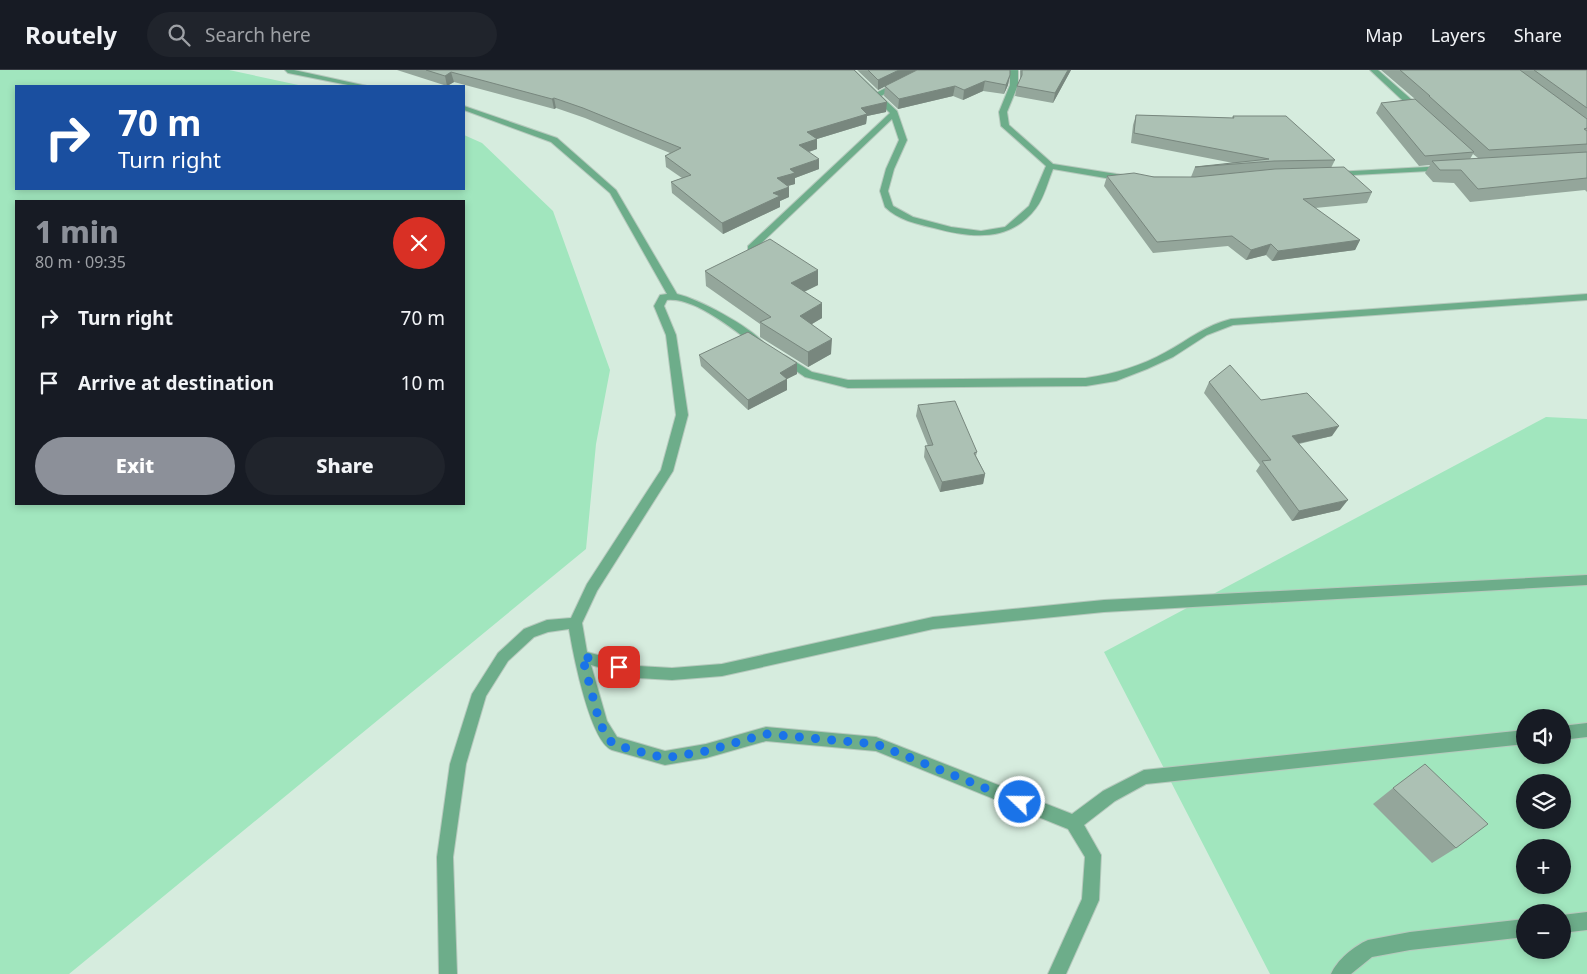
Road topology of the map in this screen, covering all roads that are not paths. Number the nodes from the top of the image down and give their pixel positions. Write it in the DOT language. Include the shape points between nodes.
graph roads {
  1 [pos="288,70"];
  2 [pos="850,70"];
  3 [pos="927,70"];
  4 [pos="1014,70"];
  5 [pos="1374,70"];
  6 [pos="358,85"];
  7 [pos="876,95"];
  8 [pos="465,108"];
  9 [pos="894,113"];
  10 [pos="1423,115"];
  11 [pos="1050,166"];
  12 [pos="1450,168"];
  13 [pos="1327,174"];
  14 [pos="1132,180"];
  15 [pos="751,248"];
  16 [pos="672,294"];
  17 [pos="1587,297"];
  18 [pos="1587,580"];
  19 [pos="575,623"];
  20 [pos="582,656"];
  21 [pos="1587,730"];
  22 [pos="1571,732"];
  23 [pos="1516,738"];
  24 [pos="1074,823"];
  25 [pos="1587,921"];
  26 [pos="1571,923"];
  27 [pos="1516,929"];
  28 [pos="448,974"];
  29 [pos="1057,974"];
  30 [pos="1340,974"];
  1 -- 6 [label="street"];
  2 -- 7 [label="street"];
  3 -- 7 [label="street"];
  4 -- 11 [label="street" via="1014,85 1003,112 1005,126"];
  5 -- 10 [label="street"];
  7 -- 9 [label="street"];
  8 -- 16 [label="street" via="554,140 613,192"];
  9 -- 11 [label="street" via="903,140 884,191 889,207 910,219 981,234 1008,229 1033,207"];
  9 -- 15 [label="street"];
  11 -- 14 [label="street"];
  12 -- 13 [label="street"];
  16 -- 17 [label="street" via="690,299 809,375 848,384 1086,382 1116,377 1143,367 1203,333 1231,322"];
  16 -- 19 [label="street" via="663,297 658,306 670,335 682,415 666,471 592,588"];
  18 -- 20 [label="street" via="1104,606 933,623 722,670 672,674 638,672"];
  19 -- 20 [label="street"];
  19 -- 28 [label="street" via="547,626 529,633 503,657 479,694 458,764 445,857"];
  20 -- 24 [label="street" via="600,724 612,743 629,749 665,758 706,751 766,734 876,744"];
  21 -- 22 [label="street"];
  23 -- 24 [label="street" via="1144,777 1109,796"];
  24 -- 29 [label="street" via="1093,855 1090,900"];
  25 -- 26 [label="street"];
  27 -- 30 [label="street" via="1368,949"];
}
